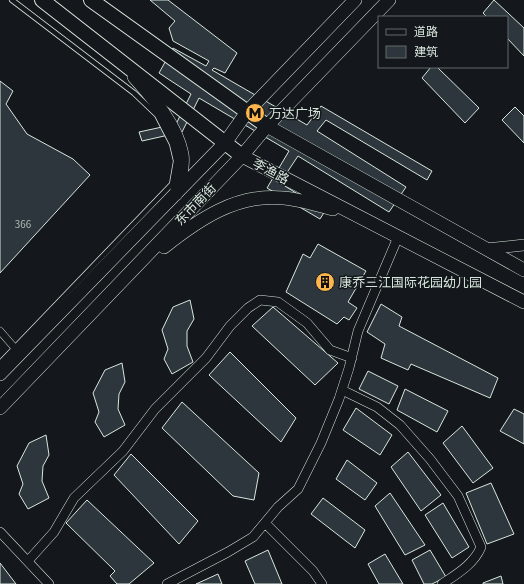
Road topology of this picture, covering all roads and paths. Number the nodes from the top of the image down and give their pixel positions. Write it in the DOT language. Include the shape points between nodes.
graph roads {
  1 [pos="12,0"];
  2 [pos="42,0"];
  3 [pos="92,0"];
  4 [pos="355,0"];
  5 [pos="389,0"];
  6 [pos="118,59"];
  7 [pos="247,112"];
  8 [pos="267,126"];
  9 [pos="225,143"];
  10 [pos="242,156"];
  11 [pos="176,194"];
  12 [pos="358,216"];
  13 [pos="398,237"];
  14 [pos="524,246"];
  15 [pos="486,249"];
  16 [pos="524,270"];
  17 [pos="127,275"];
  18 [pos="511,295"];
  19 [pos="524,302"];
  20 [pos="524,308"];
  21 [pos="0,331"];
  22 [pos="17,351"];
  23 [pos="352,358"];
  24 [pos="0,363"];
  25 [pos="0,374"];
  26 [pos="342,390"];
  27 [pos="0,408"];
  28 [pos="265,523"];
  29 [pos="0,532"];
  30 [pos="28,561"];
  31 [pos="49,584"];
  32 [pos="167,584"];
  33 [pos="322,584"];
  34 [pos="442,584"];
  1 -- 22 [label="lane" via="134,93 157,115 172,144 176,161 172,184"];
  2 -- 6 [label="main road, 李渔路"];
  3 -- 7 [label="main road"];
  4 -- 7 [label="main road, 东市南街"];
  5 -- 8 [label="main road, 东市南街"];
  6 -- 9 [label="main road, 李渔路"];
  6 -- 11 [label="main road" via="153,98 172,129 182,154 182,170"];
  7 -- 8 [label="main road"];
  7 -- 9 [label="main road, 东市南街"];
  8 -- 10 [label="main road, 东市南街"];
  8 -- 15 [label="main road"];
  9 -- 10 [label="main road, 李渔路"];
  9 -- 11 [label="main road, 东市南街"];
  10 -- 12 [label="main road, 李渔路"];
  10 -- 17 [label="main road, 东市南街"];
  11 -- 22 [label="main road, 东市南街"];
  12 -- 13 [label="main road, 李渔路"];
  12 -- 17 [label="main road" via="282,198 250,200 215,211 184,231"];
  13 -- 18 [label="main road, 李渔路"];
  13 -- 23 [label="street" via="358,331"];
  14 -- 15 [label="street"];
  15 -- 16 [label="main road"];
  17 -- 27 [label="main road, 东市南街"];
  18 -- 19 [label="main road, 李渔路"];
  18 -- 20 [label="street"];
  21 -- 22 [label="street"];
  22 -- 24 [label="lane"];
  22 -- 25 [label="main road, 东市南街"];
  23 -- 26 [label="street"];
  23 -- 30 [label="street" via="330,350 307,323 278,302 260,300 230,326 206,358 155,408 123,451 74,498 54,532"];
  26 -- 28 [label="street" via="298,489"];
  26 -- 34 [label="street" via="377,407 400,425 458,496 481,546 478,556"];
  28 -- 32 [label="street" via="241,544"];
  28 -- 33 [label="street" via="313,571"];
  29 -- 30 [label="street"];
  30 -- 31 [label="street"];
}
